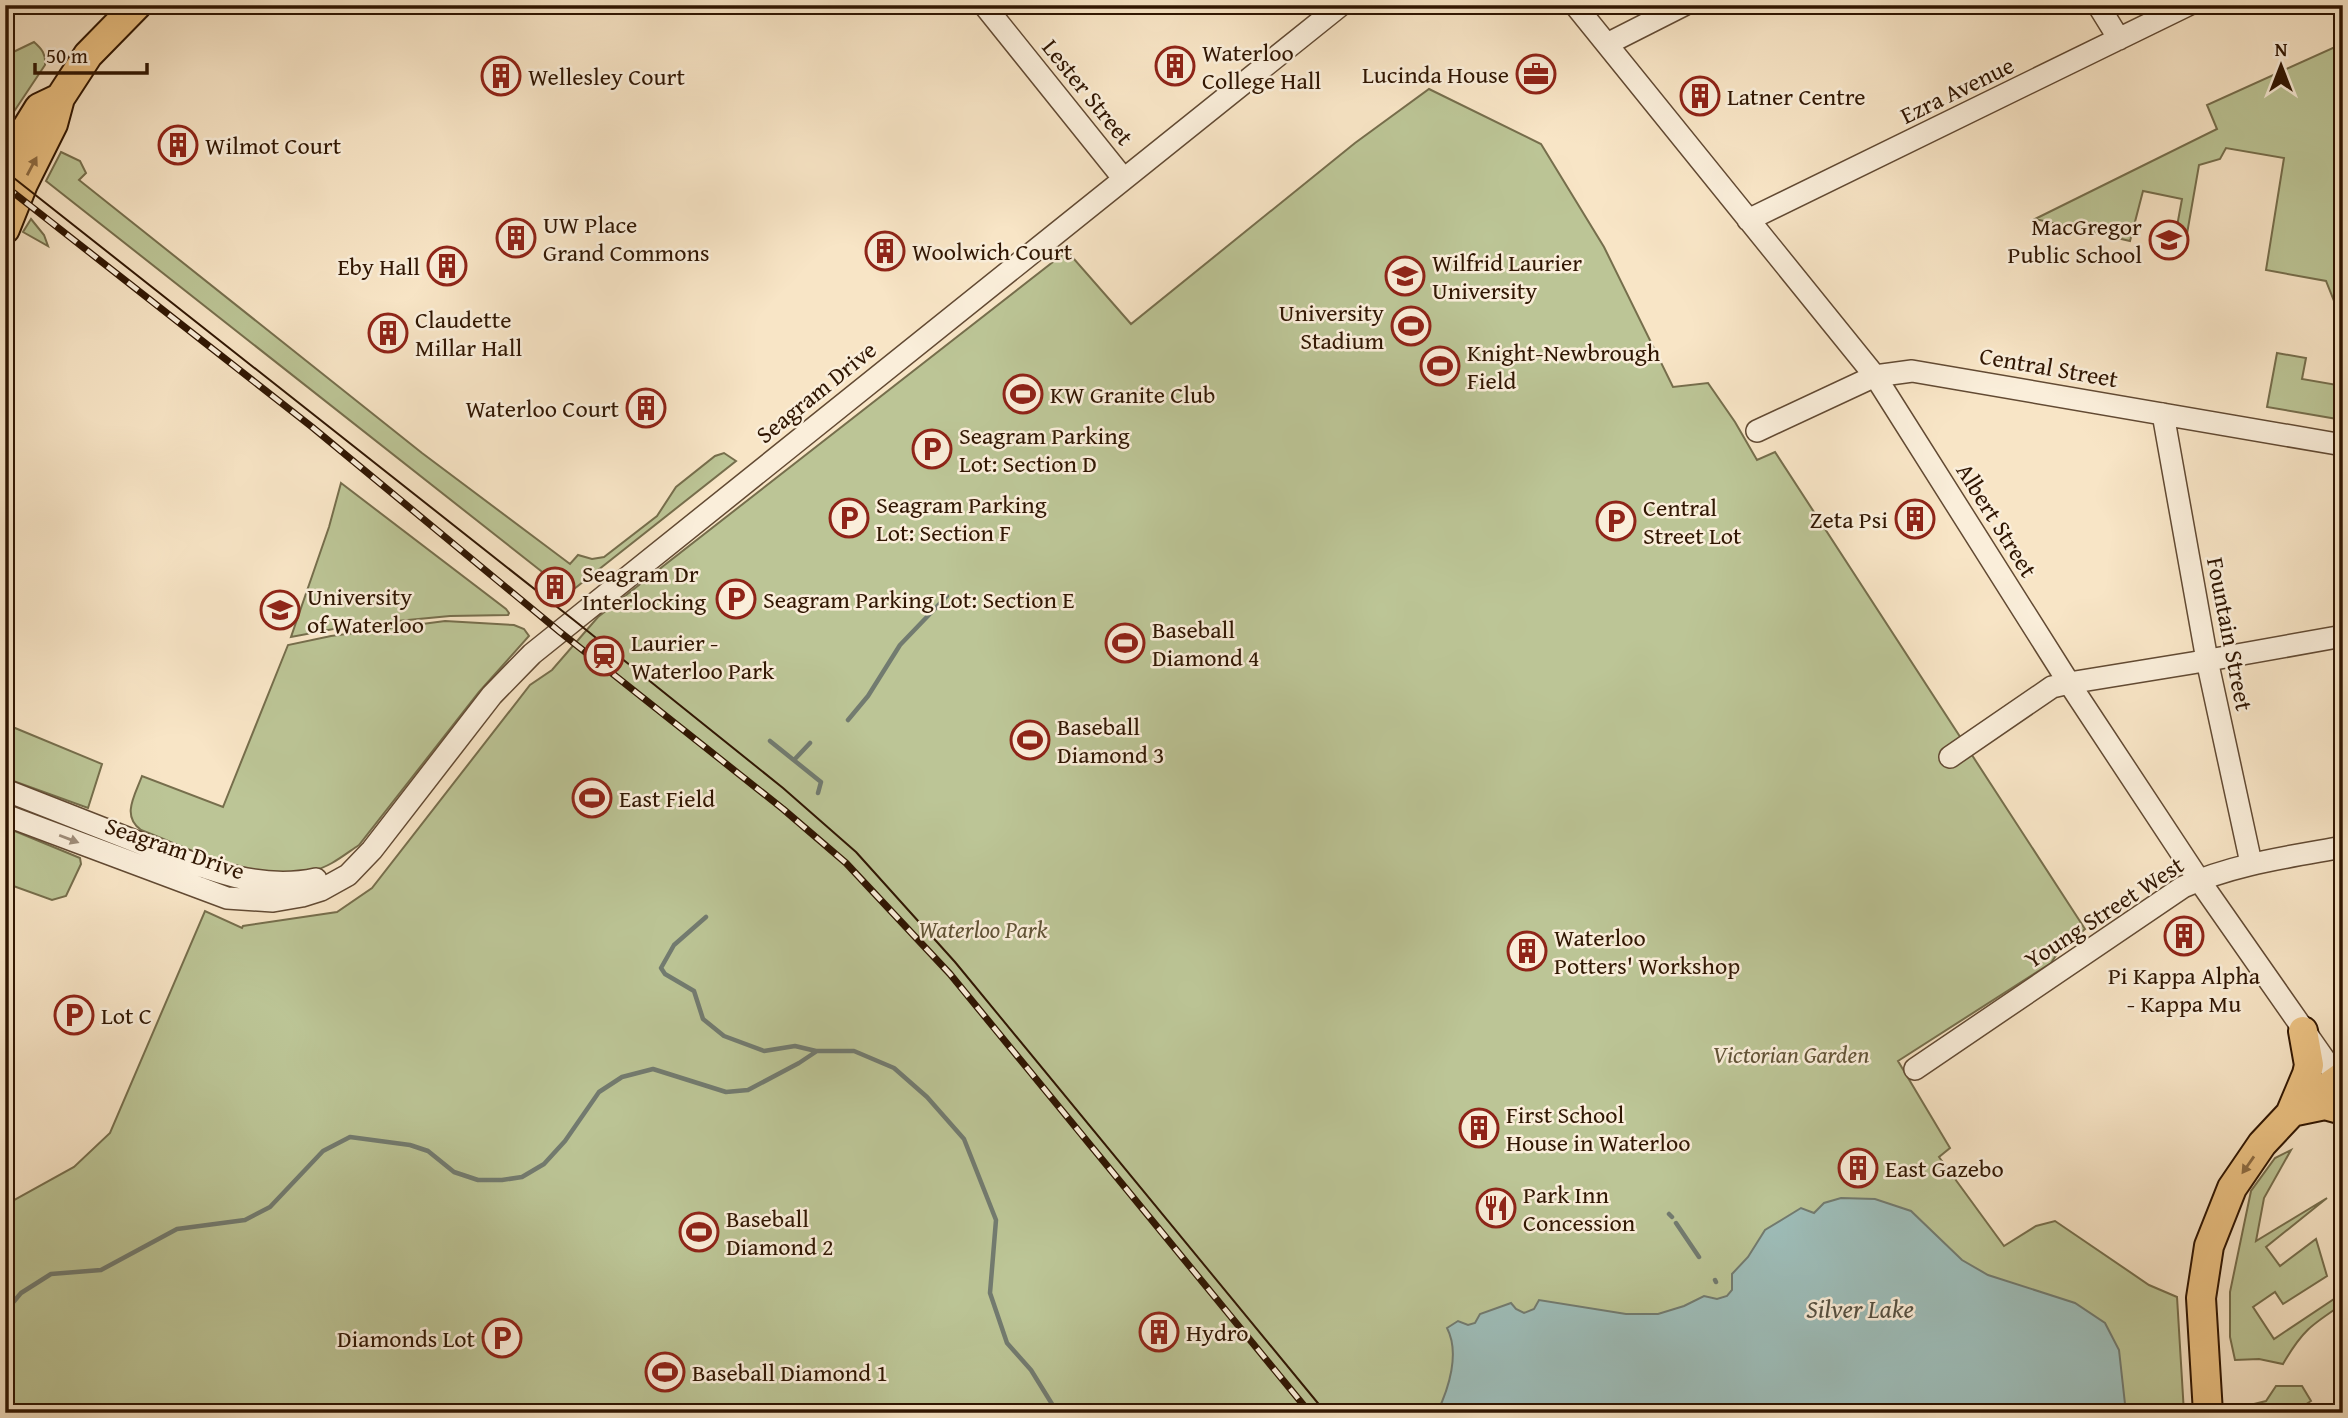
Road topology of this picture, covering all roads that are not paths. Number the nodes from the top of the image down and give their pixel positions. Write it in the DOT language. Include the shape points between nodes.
graph roads {
  1 [pos="137,5"];
  2 [pos="984,5"];
  3 [pos="1341,5"];
  4 [pos="1575,5"];
  5 [pos="1684,5"];
  6 [pos="2098,5"];
  7 [pos="2188,5"];
  8 [pos="2119,39"];
  9 [pos="1607,44"];
  10 [pos="60,98"];
  11 [pos="5,163"];
  12 [pos="1123,178"];
  13 [pos="1748,220"];
  14 [pos="5,229"];
  15 [pos="1875,376"];
  16 [pos="2163,414"];
  17 [pos="1757,431"];
  18 [pos="2343,445"];
  19 [pos="2343,636"];
  20 [pos="2207,660"];
  21 [pos="2068,682"];
  22 [pos="1950,757"];
  23 [pos="5,789"];
  24 [pos="5,815"];
  25 [pos="2343,847"];
  26 [pos="363,859"];
  27 [pos="2250,863"];
  28 [pos="2199,880"];
  29 [pos="2303,1031"];
  30 [pos="1915,1069"];
  31 [pos="2341,1080"];
  32 [pos="2343,1110"];
  33 [pos="2291,1113"];
  34 [pos="2208,1413"];
  1 -- 10 [label="main road" via="88,55"];
  2 -- 12 [label="street, Lester Street"];
  3 -- 12 [label="street, Seagram Drive"];
  4 -- 9 [label="street, Albert Street"];
  5 -- 9 [label="street"];
  6 -- 8 [label="street"];
  7 -- 8 [label="street, Ezra Avenue"];
  8 -- 13 [label="street, Ezra Avenue"];
  9 -- 13 [label="street, Albert Street"];
  10 -- 11 [label="main road" via="39,108"];
  14 -- 10 [label="main road, one-way" via="53,124"];
  12 -- 26 [label="street, Seagram Drive" via="532,654 492,695"];
  13 -- 15 [label="street, Albert Street"];
  15 -- 16 [label="street, Central Street" via="1912,370"];
  15 -- 17 [label="street, Central Street"];
  15 -- 21 [label="street, Albert Street"];
  16 -- 18 [label="street, Central Street"];
  16 -- 20 [label="street, Fountain Street"];
  19 -- 20 [label="street"];
  20 -- 21 [label="street"];
  20 -- 27 [label="street, Fountain Street"];
  21 -- 22 [label="street" via="2052,687"];
  21 -- 28 [label="street, Albert Street"];
  23 -- 26 [label="street, Seagram Drive" via="211,870 248,880 304,882"];
  24 -- 26 [label="street, Seagram Drive, one-way" via="207,892 246,900 273,901 321,890 348,875"];
  25 -- 27 [label="street, Young Street West"];
  27 -- 28 [label="street, Young Street West"];
  28 -- 29 [label="street, Albert Street"];
  28 -- 30 [label="street, Young Street West"];
  29 -- 31 [label="street, Albert Street"];
  29 -- 33 [label="main road" via="2309,1065"];
  31 -- 33 [label="main road"];
  32 -- 33 [label="main road" via="2325,1105"];
  33 -- 34 [label="main road, one-way" via="2262,1144 2232,1188 2209,1246 2201,1298"];
}
